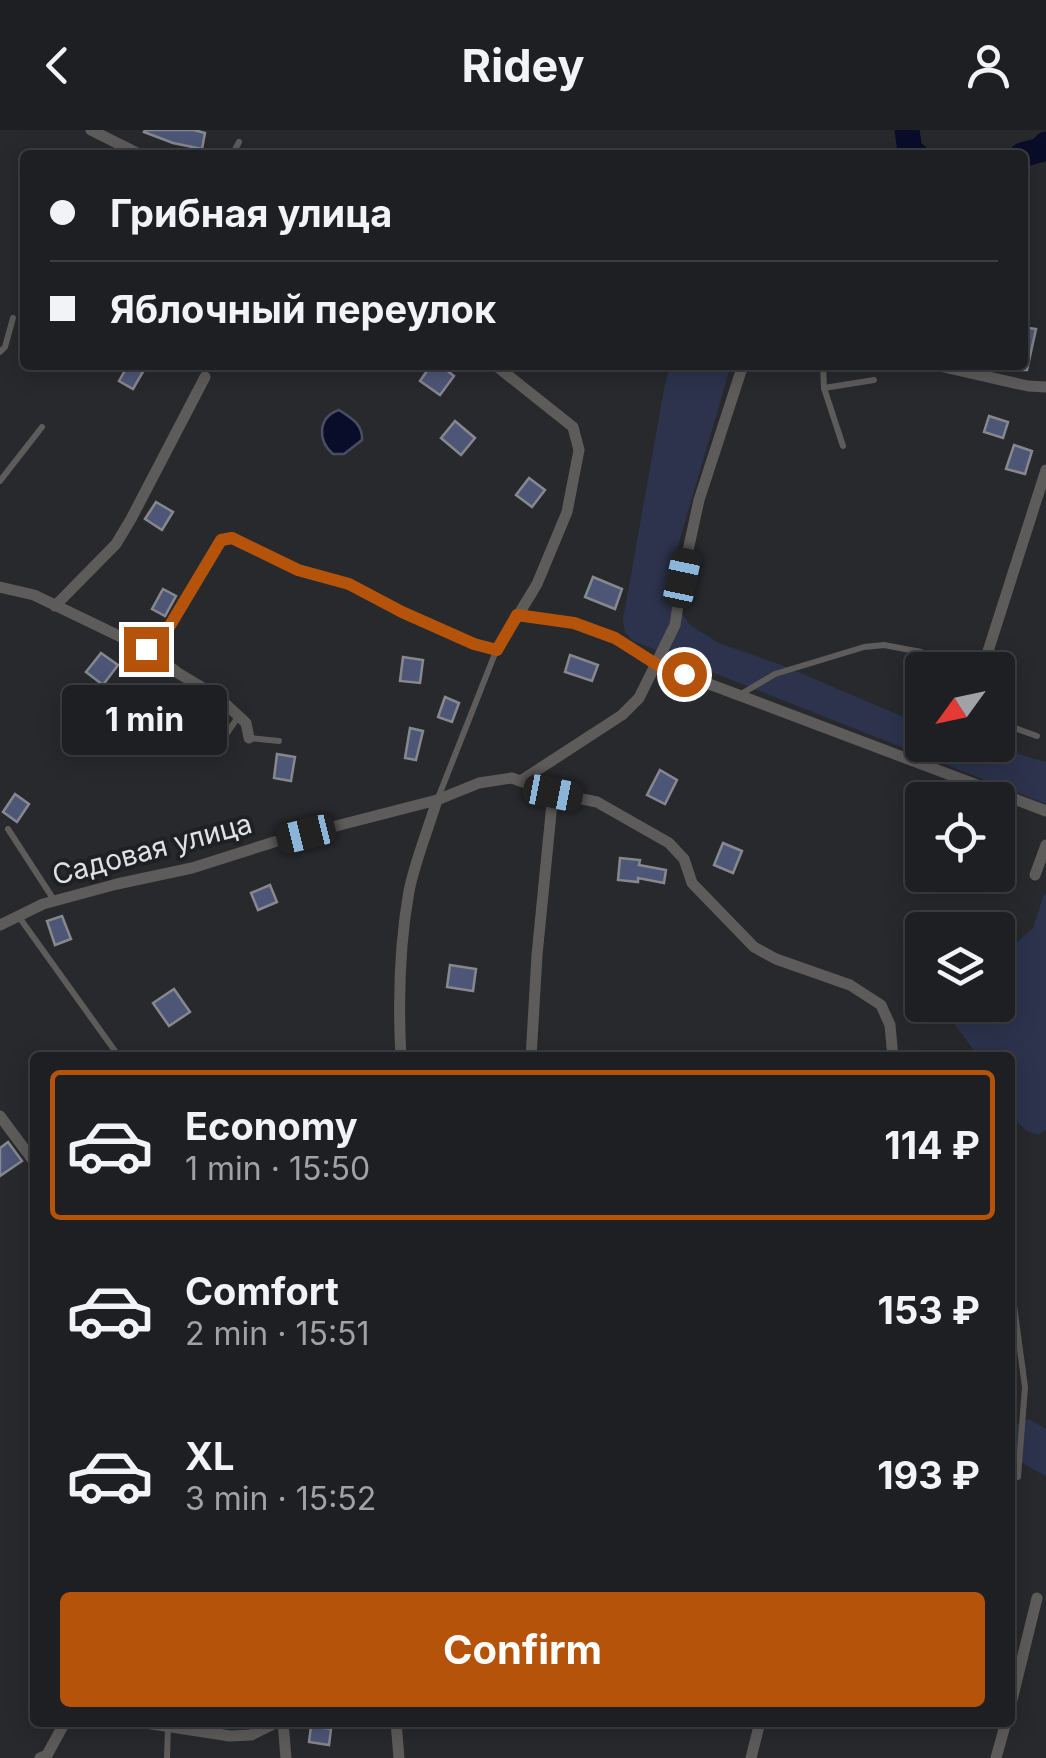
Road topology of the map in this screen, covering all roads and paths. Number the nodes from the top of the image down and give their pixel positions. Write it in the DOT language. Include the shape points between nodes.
graph roads {
  1 [pos="91,130"];
  2 [pos="239,142"];
  3 [pos="130,150"];
  4 [pos="235,150"];
  5 [pos="13,318"];
  6 [pos="0,352"];
  7 [pos="501,370"];
  8 [pos="742,370"];
  9 [pos="823,370"];
  10 [pos="957,370"];
  11 [pos="205,377"];
  12 [pos="874,380"];
  13 [pos="824,388"];
  14 [pos="1046,388"];
  15 [pos="42,426"];
  16 [pos="843,446"];
  17 [pos="1046,470"];
  18 [pos="0,481"];
  19 [pos="0,588"];
  20 [pos="55,606"];
  21 [pos="517,615"];
  22 [pos="146,649"];
  23 [pos="497,650"];
  24 [pos="921,652"];
  25 [pos="988,652"];
  26 [pos="656,664"];
  27 [pos="738,695"];
  28 [pos="238,716"];
  29 [pos="1015,728"];
  30 [pos="1037,736"];
  31 [pos="249,738"];
  32 [pos="223,739"];
  33 [pos="279,741"];
  34 [pos="522,780"];
  35 [pos="553,793"];
  36 [pos="438,800"];
  37 [pos="1046,812"];
  38 [pos="8,829"];
  39 [pos="1046,845"];
  40 [pos="1035,875"];
  41 [pos="54,901"];
  42 [pos="18,916"];
  43 [pos="0,925"];
  44 [pos="116,1052"];
  45 [pos="401,1052"];
  46 [pos="532,1052"];
  47 [pos="892,1052"];
  48 [pos="0,1116"];
  49 [pos="30,1157"];
  50 [pos="1015,1313"];
  51 [pos="1018,1477"];
  52 [pos="1037,1598"];
  53 [pos="1015,1688"];
  54 [pos="62,1727"];
  55 [pos="168,1727"];
  56 [pos="270,1727"];
  57 [pos="281,1727"];
  58 [pos="397,1727"];
  59 [pos="759,1727"];
  60 [pos="1005,1727"];
  61 [pos="40,1758"];
  62 [pos="167,1758"];
  63 [pos="286,1758"];
  64 [pos="400,1758"];
  65 [pos="751,1758"];
  66 [pos="996,1758"];
  1 -- 3 [label="street"];
  2 -- 4 [label="lane"];
  5 -- 6 [label="lane"];
  7 -- 21 [label="street" via="573,427 578,450 567,512"];
  8 -- 26 [label="street" via="699,500 675,625"];
  9 -- 13 [label="lane"];
  10 -- 14 [label="street"];
  11 -- 20 [label="street" via="116,544"];
  12 -- 13 [label="lane"];
  13 -- 16 [label="lane"];
  15 -- 18 [label="lane"];
  17 -- 25 [label="street"];
  19 -- 20 [label="street"];
  20 -- 22 [label="street"];
  21 -- 23 [label="street"];
  21 -- 26 [label="street" via="574,623"];
  22 -- 23 [label="street" via="160,642 221,540 232,538"];
  22 -- 28 [label="street"];
  23 -- 36 [label="lane"];
  24 -- 27 [label="lane" via="864,648 775,674"];
  26 -- 27 [label="street"];
  26 -- 34 [label="street" via="639,698 622,714"];
  27 -- 37 [label="street"];
  28 -- 31 [label="street"];
  28 -- 32 [label="lane"];
  29 -- 30 [label="lane"];
  31 -- 33 [label="lane"];
  34 -- 35 [label="street"];
  34 -- 36 [label="street, Садовая улица" via="480,783"];
  35 -- 46 [label="street"];
  35 -- 47 [label="street" via="596,802 669,843 684,859 692,883 754,947 867,994 890,1025"];
  36 -- 41 [label="street, Садовая улица"];
  36 -- 45 [label="street" via="404,927"];
  38 -- 41 [label="lane"];
  39 -- 40 [label="street"];
  41 -- 42 [label="street, Садовая улица"];
  42 -- 43 [label="street, Садовая улица"];
  42 -- 44 [label="lane"];
  48 -- 49 [label="street"];
  50 -- 51 [label="lane" via="1025,1387"];
  52 -- 53 [label="street"];
  54 -- 61 [label="street"];
  55 -- 56 [label="street" via="230,1736"];
  55 -- 62 [label="lane"];
  57 -- 63 [label="street"];
  58 -- 64 [label="street"];
  59 -- 65 [label="street"];
  60 -- 66 [label="street"];
}
